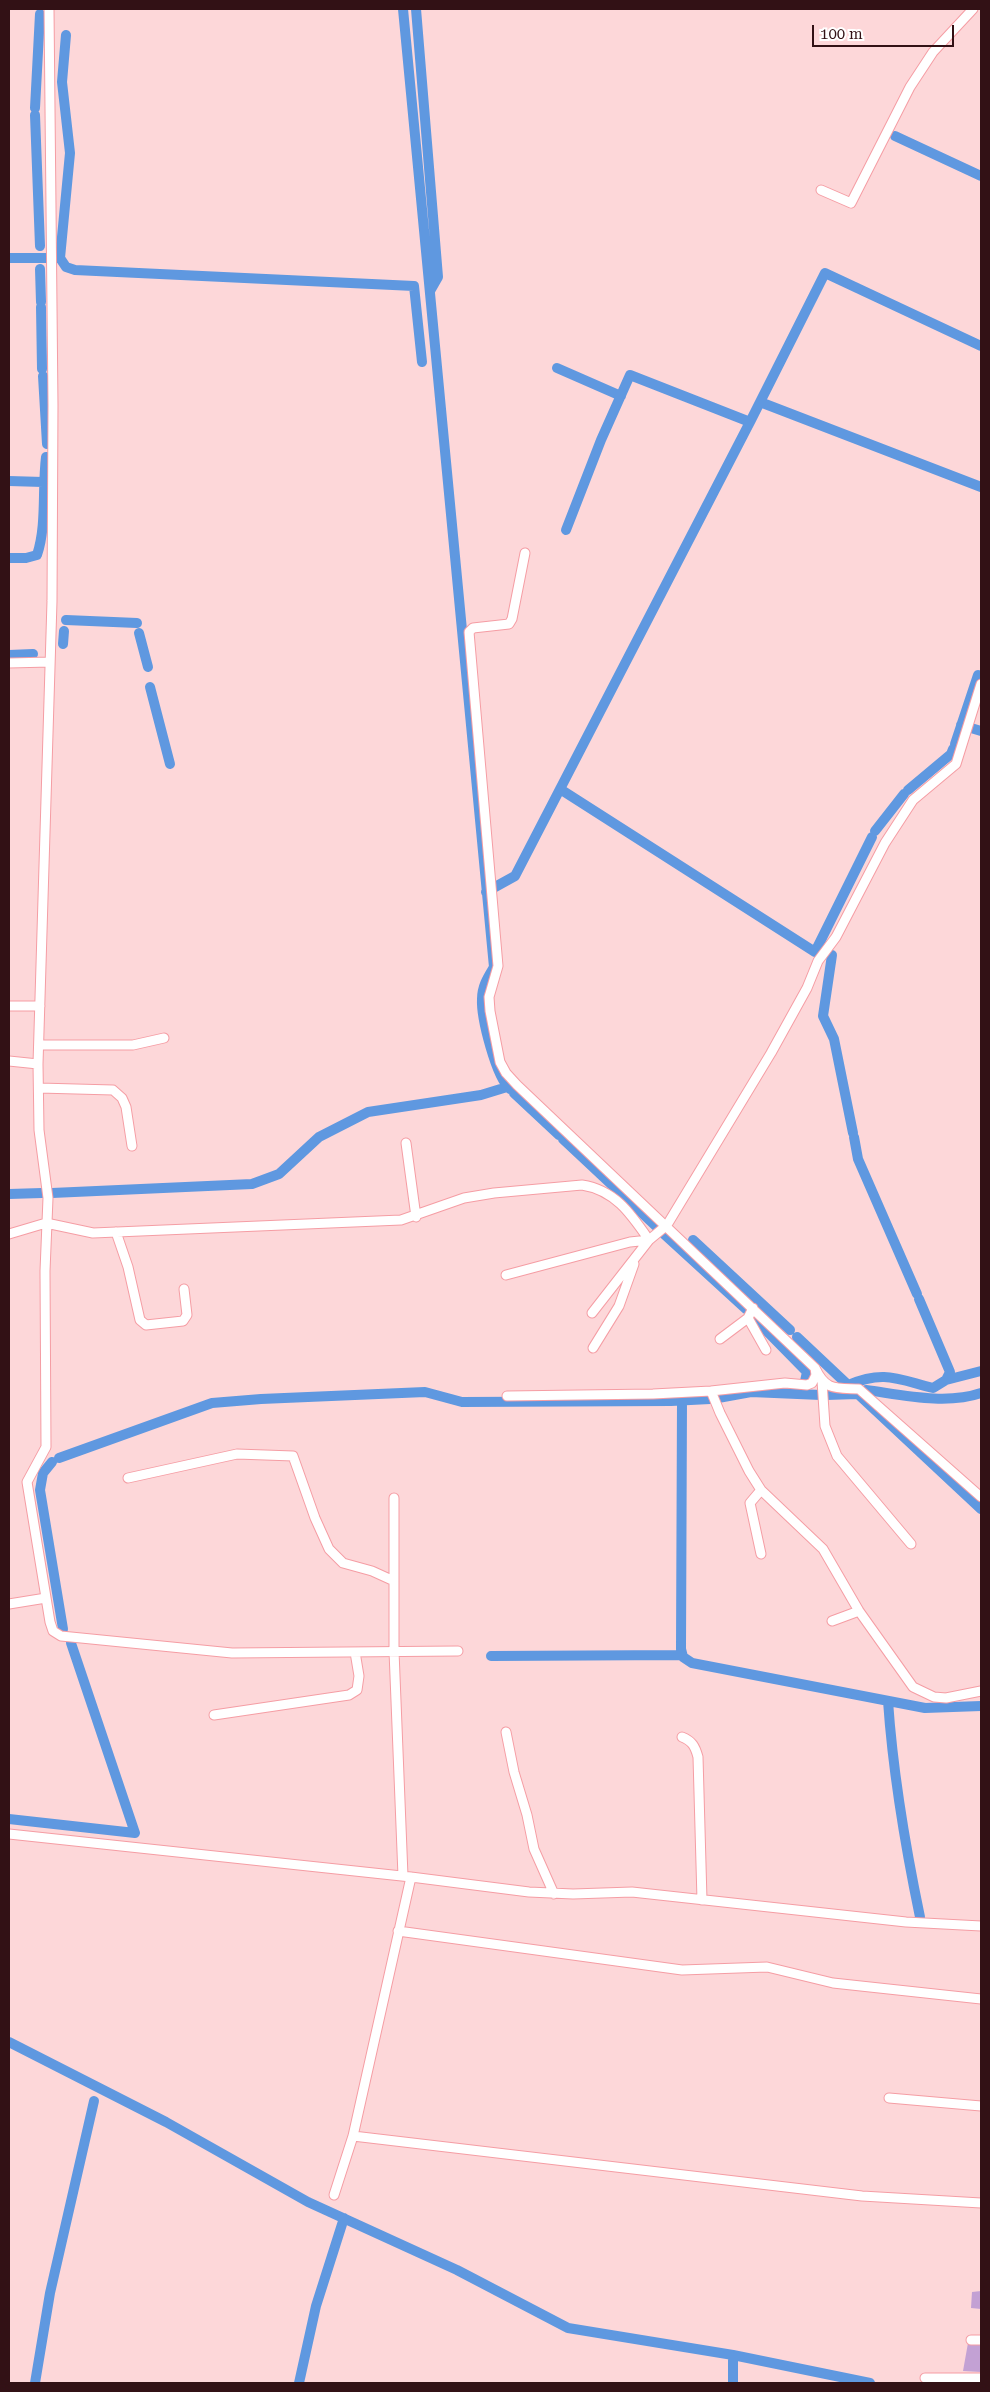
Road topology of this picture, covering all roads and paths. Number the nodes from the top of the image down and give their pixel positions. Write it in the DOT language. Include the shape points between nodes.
graph roads {
  1 [pos="49,9"];
  2 [pos="973,9"];
  3 [pos="821,190"];
  4 [pos="525,553"];
  5 [pos="50,662"];
  6 [pos="9,663"];
  7 [pos="981,684"];
  8 [pos="9,1006"];
  9 [pos="40,1006"];
  10 [pos="164,1038"];
  11 [pos="39,1045"];
  12 [pos="9,1061"];
  13 [pos="38,1064"];
  14 [pos="39,1088"];
  15 [pos="406,1143"];
  16 [pos="132,1146"];
  17 [pos="416,1217"];
  18 [pos="46,1223"];
  19 [pos="666,1225"];
  20 [pos="116,1232"];
  21 [pos="9,1234"];
  22 [pos="649,1240"];
  23 [pos="636,1256"];
  24 [pos="506,1275"];
  25 [pos="184,1289"];
  26 [pos="753,1308"];
  27 [pos="592,1313"];
  28 [pos="748,1318"];
  29 [pos="720,1339"];
  30 [pos="593,1348"];
  31 [pos="766,1350"];
  32 [pos="815,1368"];
  33 [pos="822,1381"];
  34 [pos="711,1391"];
  35 [pos="507,1396"];
  36 [pos="128,1478"];
  37 [pos="761,1490"];
  38 [pos="394,1498"];
  39 [pos="981,1498"];
  40 [pos="912,1544"];
  41 [pos="761,1554"];
  42 [pos="394,1582"];
  43 [pos="46,1598"];
  44 [pos="9,1604"];
  45 [pos="859,1611"];
  46 [pos="832,1621"];
  47 [pos="394,1651"];
  48 [pos="458,1651"];
  49 [pos="355,1652"];
  50 [pos="981,1691"];
  51 [pos="214,1715"];
  52 [pos="506,1732"];
  53 [pos="682,1737"];
  54 [pos="9,1834"];
  55 [pos="407,1877"];
  56 [pos="554,1894"];
  57 [pos="702,1900"];
  58 [pos="981,1926"];
  59 [pos="398,1931"];
  60 [pos="981,1999"];
  61 [pos="889,2098"];
  62 [pos="981,2106"];
  63 [pos="353,2136"];
  64 [pos="334,2195"];
  65 [pos="981,2203"];
  66 [pos="972,2340"];
  67 [pos="981,2340"];
  68 [pos="925,2378"];
  69 [pos="981,2378"];
  1 -- 5 [label="street" via="53,397"];
  2 -- 3 [label="street" via="933,52 910,87 851,203"];
  4 -- 19 [label="street" via="509,624 473,628 469,632 498,966 489,997 490,1011 500,1062 517,1084"];
  5 -- 6 [label="street"];
  5 -- 9 [label="street"];
  7 -- 19 [label="street" via="956,764 913,800 885,843 771,1053"];
  8 -- 9 [label="street"];
  9 -- 11 [label="street"];
  10 -- 11 [label="street" via="133,1045"];
  11 -- 13 [label="street"];
  12 -- 13 [label="street"];
  13 -- 14 [label="street"];
  14 -- 16 [label="street" via="113,1090 126,1107"];
  14 -- 18 [label="street" via="39,1130 48,1198"];
  15 -- 17 [label="street"];
  17 -- 20 [label="street" via="376,1223"];
  17 -- 22 [label="street" via="464,1198 494,1192 593,1186 612,1195 636,1220"];
  18 -- 20 [label="street" via="93,1233"];
  18 -- 21 [label="street"];
  18 -- 43 [label="street" via="46,1446 27,1482"];
  19 -- 22 [label="street"];
  19 -- 26 [label="street"];
  20 -- 25 [label="street" via="128,1266 140,1320 146,1325 183,1321 187,1315"];
  22 -- 23 [label="street"];
  22 -- 24 [label="street" via="630,1242"];
  23 -- 27 [label="street"];
  23 -- 30 [label="street" via="619,1306"];
  26 -- 28 [label="street"];
  26 -- 32 [label="street"];
  28 -- 29 [label="street"];
  28 -- 31 [label="street"];
  32 -- 33 [label="street"];
  32 -- 34 [label="street" via="816,1375 807,1385 786,1383"];
  33 -- 39 [label="street" via="832,1388 859,1389"];
  33 -- 40 [label="street" via="825,1426 838,1456"];
  34 -- 35 [label="street"];
  34 -- 37 [label="street" via="748,1471"];
  36 -- 42 [label="street" via="237,1454 293,1456 329,1549 343,1563 372,1571"];
  37 -- 41 [label="street" via="750,1503"];
  37 -- 45 [label="street" via="823,1549"];
  38 -- 42 [label="street"];
  42 -- 47 [label="street"];
  43 -- 44 [label="street"];
  43 -- 49 [label="street" via="50,1622 61,1636 232,1653"];
  45 -- 46 [label="street"];
  45 -- 50 [label="street" via="913,1687 934,1697 946,1698"];
  47 -- 48 [label="street"];
  47 -- 49 [label="street"];
  47 -- 55 [label="street"];
  49 -- 51 [label="street" via="359,1676 357,1690 349,1695"];
  52 -- 56 [label="street" via="534,1849"];
  53 -- 57 [label="street" via="695,1746 698,1757"];
  54 -- 55 [label="street"];
  55 -- 56 [label="street"];
  55 -- 59 [label="street"];
  56 -- 57 [label="street" via="632,1892"];
  57 -- 58 [label="street" via="906,1922"];
  59 -- 60 [label="street" via="682,1970 767,1967 833,1983"];
  59 -- 63 [label="street"];
  61 -- 62 [label="street"];
  63 -- 64 [label="street"];
  63 -- 65 [label="street" via="862,2196"];
  66 -- 67 [label="street"];
  68 -- 69 [label="street"];
}
